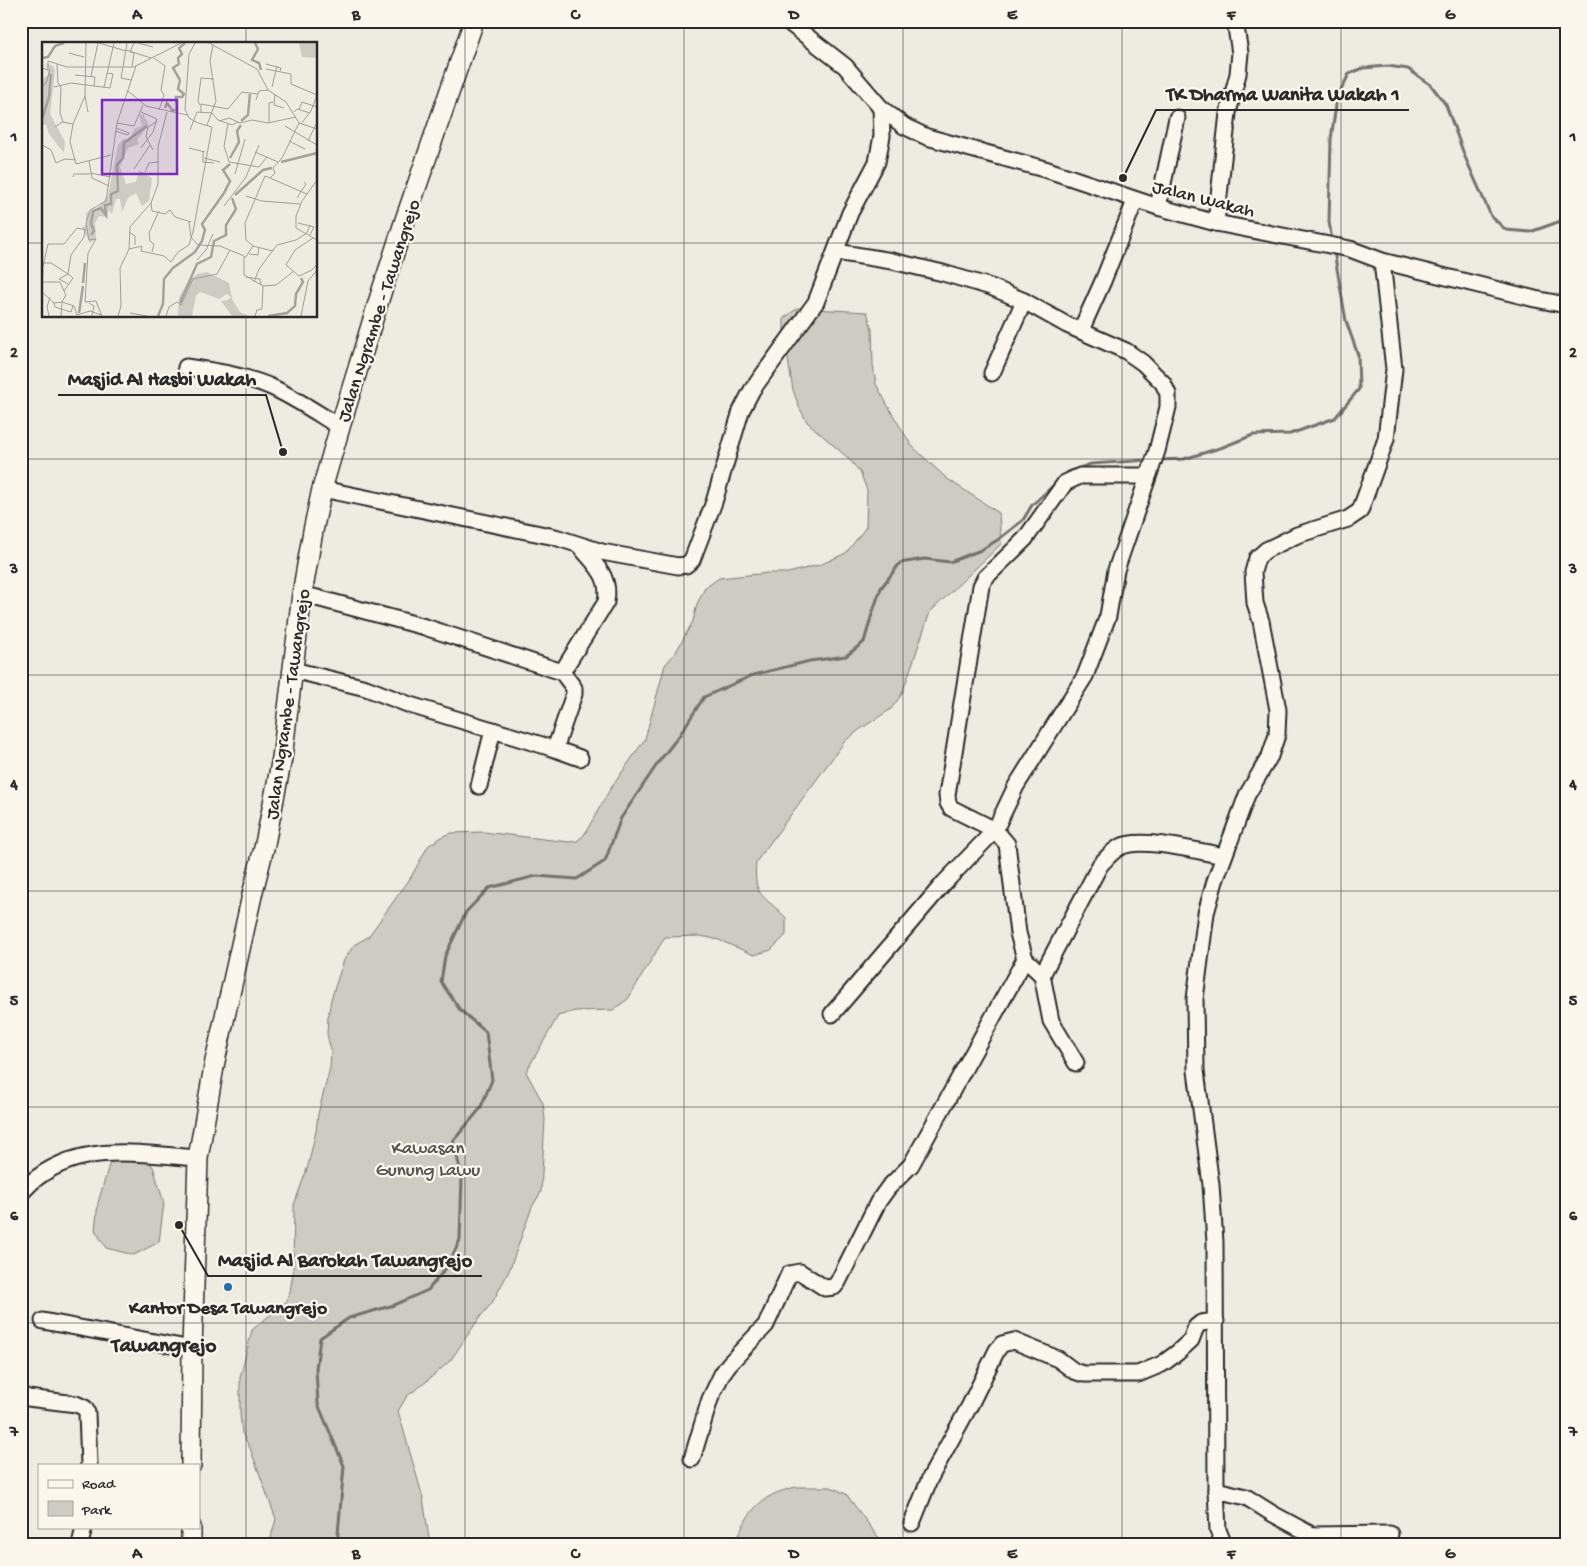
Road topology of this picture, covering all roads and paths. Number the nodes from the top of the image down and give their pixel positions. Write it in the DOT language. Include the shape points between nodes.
graph roads {
  1 [pos="474,21"];
  2 [pos="787,21"];
  3 [pos="1235,21"];
  4 [pos="881,108"];
  5 [pos="1177,118"];
  6 [pos="1135,201"];
  7 [pos="1158,208"];
  8 [pos="1216,222"];
  9 [pos="836,252"];
  10 [pos="1382,262"];
  11 [pos="1024,301"];
  12 [pos="1566,305"];
  13 [pos="1081,330"];
  14 [pos="186,367"];
  15 [pos="992,373"];
  16 [pos="340,427"];
  17 [pos="1150,472"];
  18 [pos="322,489"];
  19 [pos="580,546"];
  20 [pos="302,594"];
  21 [pos="293,670"];
  22 [pos="562,672"];
  23 [pos="493,730"];
  24 [pos="554,749"];
  25 [pos="580,758"];
  26 [pos="479,786"];
  27 [pos="995,830"];
  28 [pos="1224,856"];
  29 [pos="1025,959"];
  30 [pos="1042,975"];
  31 [pos="832,1014"];
  32 [pos="1076,1063"];
  33 [pos="198,1158"];
  34 [pos="21,1193"];
  35 [pos="43,1321"];
  36 [pos="1216,1321"];
  37 [pos="192,1349"];
  38 [pos="21,1394"];
  39 [pos="692,1459"];
  40 [pos="88,1464"];
  41 [pos="191,1464"];
  42 [pos="1216,1490"];
  43 [pos="912,1523"];
  44 [pos="84,1528"];
  45 [pos="191,1528"];
  46 [pos="1390,1534"];
  47 [pos="1313,1540"];
  48 [pos="80,1545"];
  49 [pos="192,1545"];
  50 [pos="1224,1545"];
  1 -- 16 [label="main road, Jalan Ngrambe - Tawangrejo" via="406,217"];
  2 -- 4 [label="street, Jalan Wakah" via="845,66"];
  3 -- 8 [label="street" via="1240,53 1228,112"];
  4 -- 6 [label="street, Jalan Wakah" via="904,126 927,137 1048,170"];
  4 -- 9 [label="street" via="882,136 877,162 850,213"];
  5 -- 7 [label="street"];
  6 -- 7 [label="street, Jalan Wakah"];
  6 -- 13 [label="street"];
  7 -- 8 [label="street, Jalan Wakah"];
  8 -- 10 [label="street, Jalan Wakah" via="1350,249"];
  9 -- 11 [label="street" via="943,274 991,287"];
  9 -- 19 [label="street" via="816,302 752,390 741,411 714,502 692,560 678,566"];
  10 -- 12 [label="street, Jalan Wakah"];
  10 -- 28 [label="street" via="1394,369 1386,440 1360,511 1348,519 1297,535 1257,558 1253,572 1255,603 1278,710 1277,735 1270,756 1247,795"];
  11 -- 13 [label="street"];
  11 -- 15 [label="street"];
  13 -- 17 [label="street" via="1126,351 1163,383 1168,394 1168,406"];
  14 -- 16 [label="street" via="230,373 269,386"];
  16 -- 18 [label="main road, Jalan Ngrambe - Tawangrejo"];
  17 -- 27 [label="street" via="1116,570 1108,616 1085,676 1016,786"];
  17 -- 27 [label="street" via="1080,476 1065,483 1025,539 984,578 947,795 951,808"];
  18 -- 19 [label="street"];
  18 -- 20 [label="main road, Jalan Ngrambe - Tawangrejo"];
  19 -- 22 [label="street" via="606,579 608,594"];
  20 -- 21 [label="main road, Jalan Ngrambe - Tawangrejo"];
  20 -- 22 [label="street" via="425,627"];
  21 -- 23 [label="street" via="366,688"];
  21 -- 33 [label="main road, Jalan Ngrambe - Tawangrejo" via="282,758 215,1061"];
  22 -- 24 [label="street" via="574,688 574,694"];
  23 -- 24 [label="street"];
  23 -- 26 [label="street"];
  24 -- 25 [label="street"];
  27 -- 29 [label="street" via="1007,844 1018,933"];
  27 -- 31 [label="street" via="944,883"];
  28 -- 30 [label="street" via="1151,844 1122,846 1100,865"];
  28 -- 36 [label="street" via="1206,913 1195,999 1196,1070 1215,1242"];
  29 -- 30 [label="street"];
  29 -- 39 [label="street" via="911,1165 878,1202 838,1282 834,1287 825,1288 800,1272 789,1274 766,1325 722,1374 710,1399"];
  30 -- 32 [label="street" via="1051,1020"];
  33 -- 34 [label="street" via="115,1152 93,1154 50,1170"];
  33 -- 37 [label="main road, Jalan Ngrambe - Tawangrejo"];
  35 -- 37 [label="street"];
  36 -- 42 [label="street"];
  36 -- 43 [label="street" via="1201,1322 1191,1340 1177,1353 1162,1364 1138,1374 1083,1374 1021,1343 1002,1344 930,1478"];
  37 -- 41 [label="main road, Jalan Ngrambe - Tawangrejo"];
  38 -- 40 [label="street" via="85,1408"];
  42 -- 47 [label="street" via="1246,1497"];
  42 -- 50 [label="street" via="1218,1530"];
  44 -- 48 [label="street"];
  45 -- 49 [label="main road"];
  46 -- 47 [label="street"];
}
